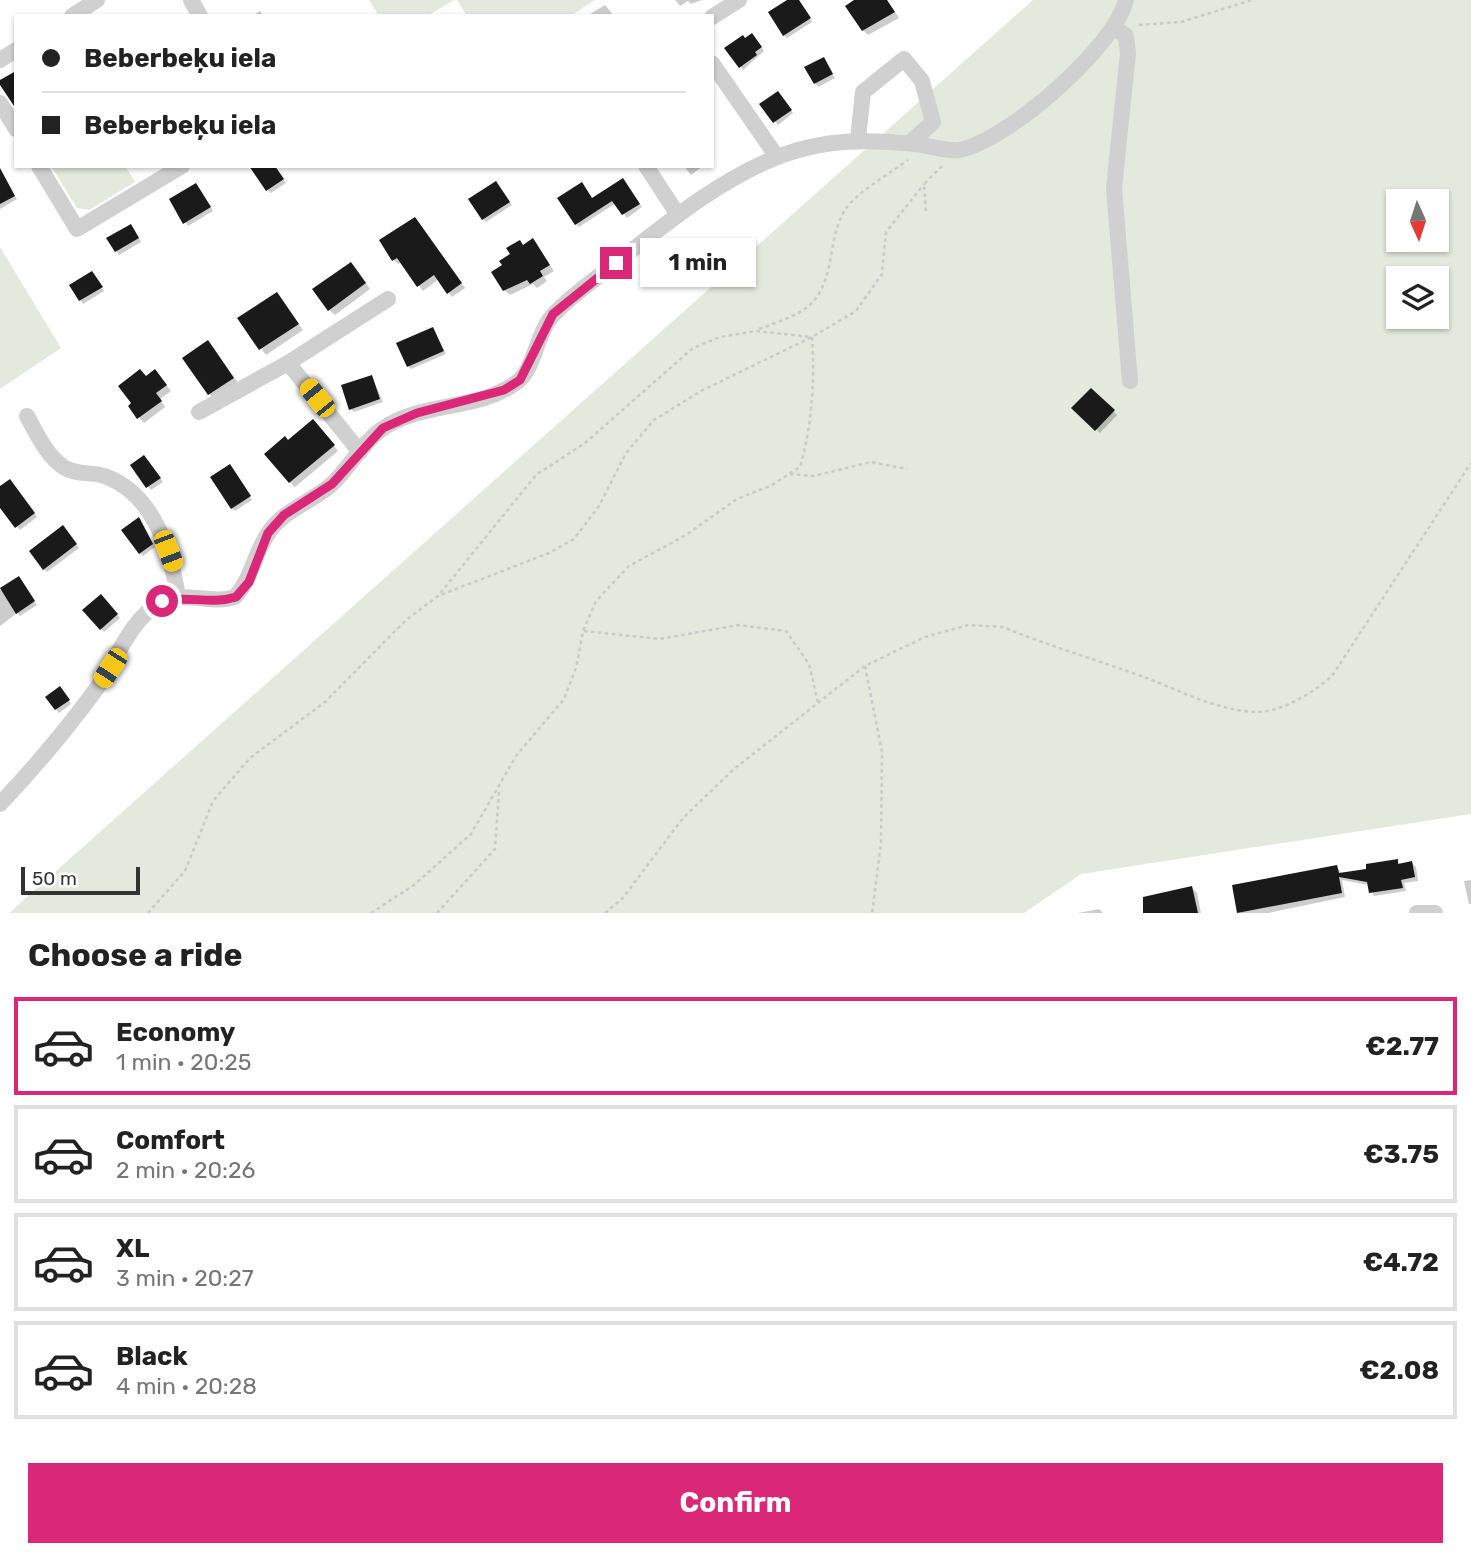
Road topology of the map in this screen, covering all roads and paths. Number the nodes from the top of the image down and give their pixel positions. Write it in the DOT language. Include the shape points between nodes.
graph roads {
  1 [pos="97,0"];
  2 [pos="739,0"];
  3 [pos="1126,0"];
  4 [pos="1252,0"];
  5 [pos="75,14"];
  6 [pos="714,16"];
  7 [pos="1114,27"];
  8 [pos="714,66"];
  9 [pos="0,103"];
  10 [pos="14,126"];
  11 [pos="858,139"];
  12 [pos="910,143"];
  13 [pos="928,145"];
  14 [pos="956,151"];
  15 [pos="777,157"];
  16 [pos="39,168"];
  17 [pos="179,168"];
  18 [pos="647,168"];
  19 [pos="924,184"];
  20 [pos="926,211"];
  21 [pos="678,215"];
  22 [pos="388,299"];
  23 [pos="756,331"];
  24 [pos="812,337"];
  25 [pos="288,363"];
  26 [pos="1130,381"];
  27 [pos="198,412"];
  28 [pos="27,416"];
  29 [pos="360,452"];
  30 [pos="1471,463"];
  31 [pos="908,469"];
  32 [pos="790,474"];
  33 [pos="438,596"];
  34 [pos="178,597"];
  35 [pos="583,631"];
  36 [pos="865,666"];
  37 [pos="818,703"];
  38 [pos="499,789"];
  39 [pos="0,804"];
  40 [pos="148,913"];
  41 [pos="371,913"];
  42 [pos="437,913"];
  43 [pos="605,913"];
  44 [pos="872,913"];
  45 [pos="1417,913"];
  46 [pos="1435,913"];
  1 -- 5 [label="street"];
  2 -- 6 [label="street"];
  3 -- 7 [label="street"];
  4 -- 7 [label="path" via="1181,22"];
  7 -- 14 [label="street" via="1057,90 1016,121"];
  7 -- 26 [label="street" via="1126,36 1128,53 1114,188"];
  8 -- 15 [label="street"];
  9 -- 10 [label="street"];
  11 -- 12 [label="street"];
  11 -- 12 [label="street" via="863,93 904,59 922,81 933,122"];
  11 -- 15 [label="street" via="817,143"];
  12 -- 13 [label="street"];
  13 -- 14 [label="street"];
  13 -- 23 [label="path" via="847,206 836,228 827,283 816,300 795,316"];
  14 -- 19 [label="path"];
  15 -- 21 [label="street"];
  16 -- 17 [label="street" via="76,229"];
  18 -- 21 [label="street"];
  19 -- 20 [label="path"];
  19 -- 24 [label="path" via="886,232 882,274 872,292 856,311"];
  21 -- 29 [label="street" via="553,314 520,380 504,390 417,413 383,428"];
  22 -- 25 [label="street"];
  23 -- 24 [label="path"];
  23 -- 33 [label="path" via="720,337 693,348 584,443 536,475"];
  24 -- 32 [label="path" via="811,414 800,467"];
  24 -- 33 [label="path" via="654,419 626,453 599,506 574,539"];
  25 -- 27 [label="street"];
  25 -- 29 [label="street"];
  28 -- 34 [label="street" via="46,449 64,467 105,475 124,485 157,523 174,566"];
  29 -- 34 [label="street" via="332,484 284,515 268,533 249,582 236,597 212,601"];
  30 -- 36 [label="path" via="1332,676 1280,707 1256,712 1216,703 1003,627 968,625 925,638"];
  31 -- 32 [label="path" via="871,462 814,476"];
  32 -- 35 [label="path" via="737,499 686,535 629,566 596,601"];
  33 -- 40 [label="path" via="406,620 300,723 250,758 213,801 185,871"];
  34 -- 39 [label="street" via="162,601 145,614 48,752"];
  35 -- 37 [label="path" via="660,639 738,625 786,631 809,664"];
  35 -- 38 [label="path" via="564,699 516,756"];
  36 -- 37 [label="path"];
  36 -- 44 [label="path" via="881,752 881,844"];
  37 -- 43 [label="path" via="734,769 683,818 622,899"];
  38 -- 41 [label="path" via="471,834 414,885"];
  38 -- 42 [label="path" via="495,849"];
  45 -- 46 [label="street"];
}
